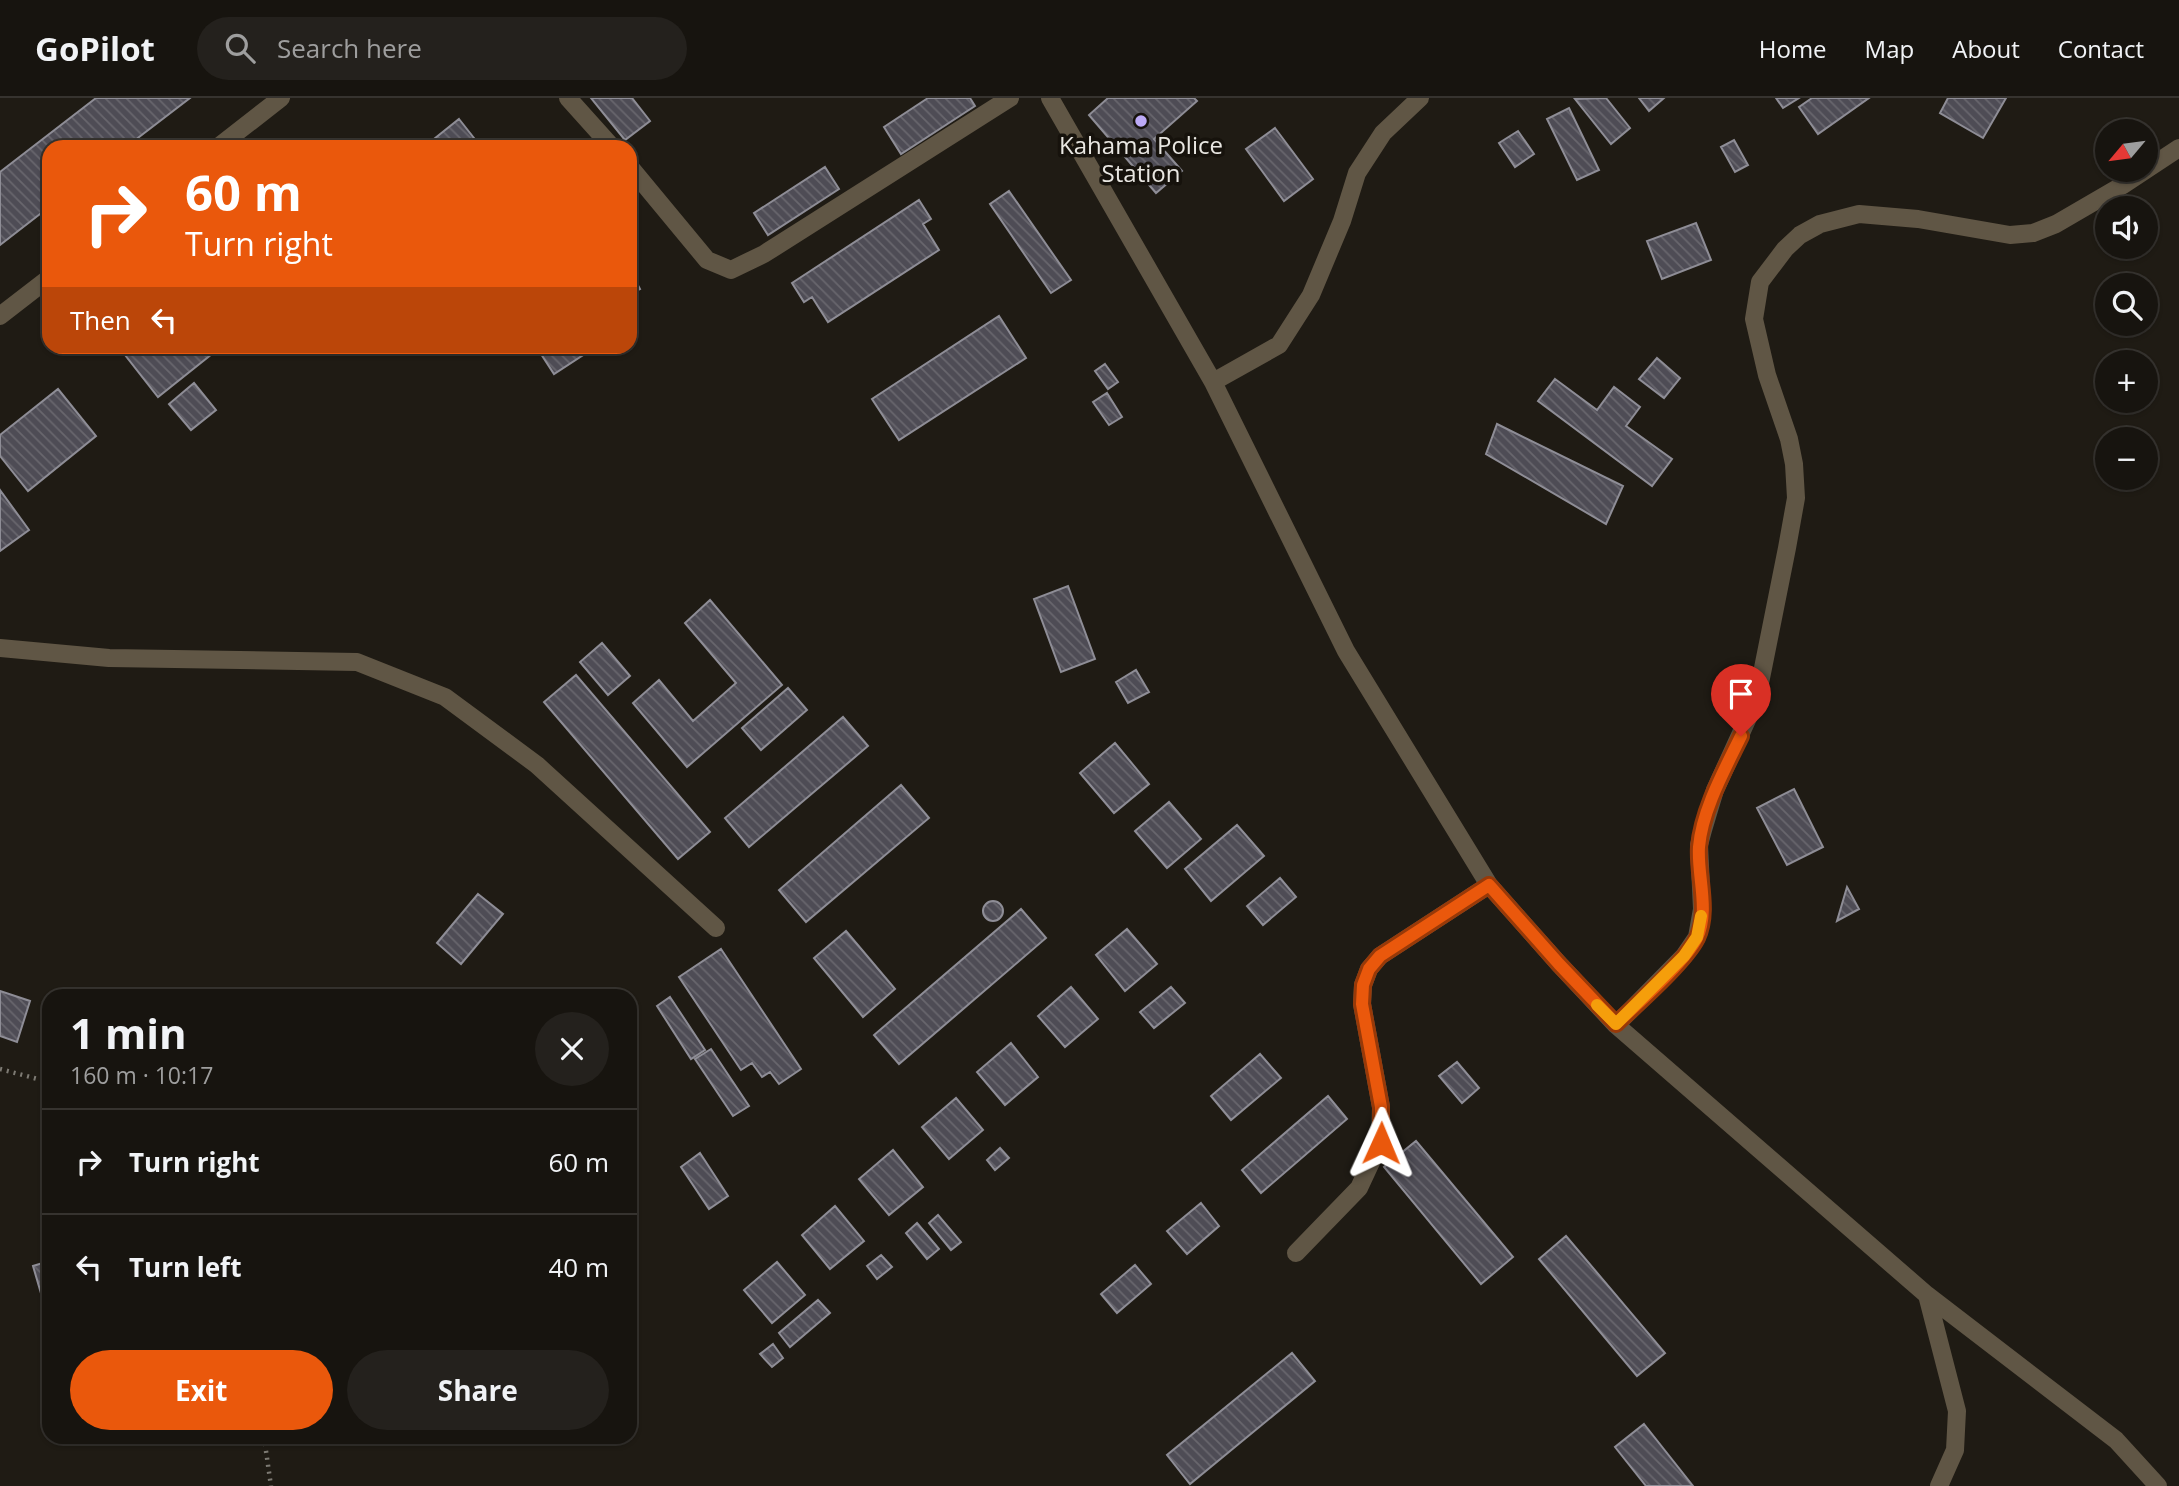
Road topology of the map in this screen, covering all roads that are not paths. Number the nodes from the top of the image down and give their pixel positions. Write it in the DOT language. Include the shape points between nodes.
graph roads {
  1 [pos="281,98"];
  2 [pos="568,98"];
  3 [pos="1010,98"];
  4 [pos="1050,98"];
  5 [pos="1420,98"];
  6 [pos="227,140"];
  7 [pos="606,140"];
  8 [pos="2179,148"];
  9 [pos="637,175"];
  10 [pos="42,283"];
  11 [pos="0,316"];
  12 [pos="1213,382"];
  13 [pos="0,648"];
  14 [pos="1489,885"];
  15 [pos="716,928"];
  16 [pos="1616,1024"];
  17 [pos="1296,1253"];
  18 [pos="1927,1295"];
  19 [pos="1939,1486"];
  20 [pos="2158,1486"];
  1 -- 6 [label="street"];
  2 -- 7 [label="street"];
  3 -- 9 [label="street" via="764,254 731,270 707,260"];
  4 -- 12 [label="street"];
  5 -- 12 [label="street" via="1383,133 1357,173 1311,295 1279,345"];
  8 -- 16 [label="street" via="2067,218 2033,233 2010,235 1859,214 1820,224 1800,235 1760,282 1754,319 1794,464 1796,498 1787,548 1757,698 1715,789 1699,845 1702,909 1697,937"];
  10 -- 11 [label="street"];
  12 -- 14 [label="street" via="1346,651"];
  13 -- 15 [label="street" via="109,658 357,662 445,697 537,765"];
  14 -- 16 [label="street"];
  14 -- 17 [label="street" via="1380,956 1369,969 1362,1004 1381,1107 1381,1143 1359,1188"];
  16 -- 18 [label="street"];
  18 -- 19 [label="street" via="1957,1411 1955,1450"];
  18 -- 20 [label="street" via="2116,1440"];
}
